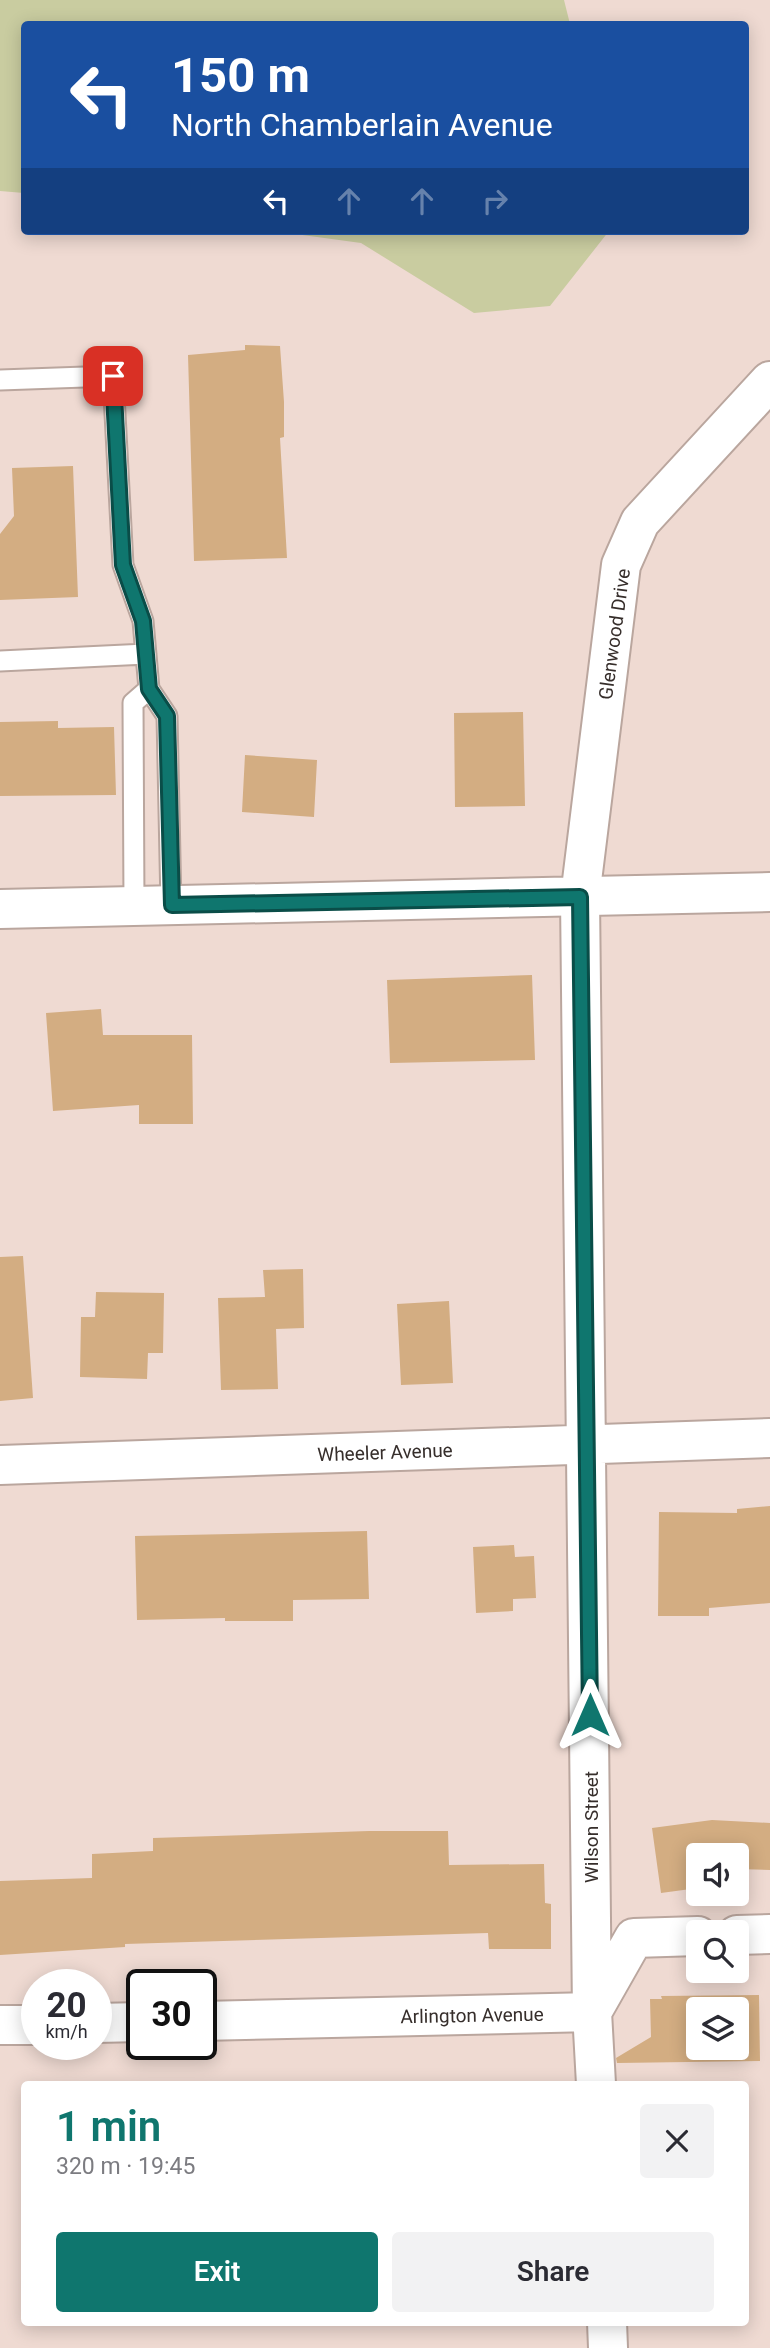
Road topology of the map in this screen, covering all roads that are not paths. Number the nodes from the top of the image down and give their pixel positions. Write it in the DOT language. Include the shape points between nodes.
graph roads {
  1 [pos="0,380"];
  2 [pos="770,381"];
  3 [pos="146,654"];
  4 [pos="0,661"];
  5 [pos="149,689"];
  6 [pos="770,892"];
  7 [pos="580,897"];
  8 [pos="172,905"];
  9 [pos="134,906"];
  10 [pos="0,909"];
  11 [pos="770,1438"];
  12 [pos="588,1445"];
  13 [pos="0,1465"];
  14 [pos="770,1934"];
  15 [pos="749,1935"];
  16 [pos="686,1936"];
  17 [pos="592,2012"];
  18 [pos="217,2021"];
  19 [pos="0,2025"];
  20 [pos="21,2025"];
  21 [pos="596,2081"];
  22 [pos="607,2326"];
  23 [pos="608,2348"];
  1 -- 3 [label="lane" via="113,376 123,565 143,621"];
  2 -- 7 [label="street, Glenwood Drive" via="640,522 621,565"];
  3 -- 4 [label="lane"];
  3 -- 5 [label="lane"];
  5 -- 8 [label="lane" via="167,716"];
  5 -- 9 [label="lane" via="133,703"];
  6 -- 7 [label="street"];
  7 -- 8 [label="street"];
  7 -- 12 [label="street, Wilson Street"];
  8 -- 9 [label="street"];
  9 -- 10 [label="street"];
  11 -- 12 [label="street, Wheeler Avenue"];
  12 -- 13 [label="street, Wheeler Avenue"];
  12 -- 17 [label="street, Wilson Street"];
  14 -- 15 [label="street"];
  16 -- 17 [label="street" via="634,1938"];
  17 -- 18 [label="street, Arlington Avenue"];
  17 -- 21 [label="street, Wilson Street"];
  19 -- 20 [label="street"];
  22 -- 23 [label="street"];
}
